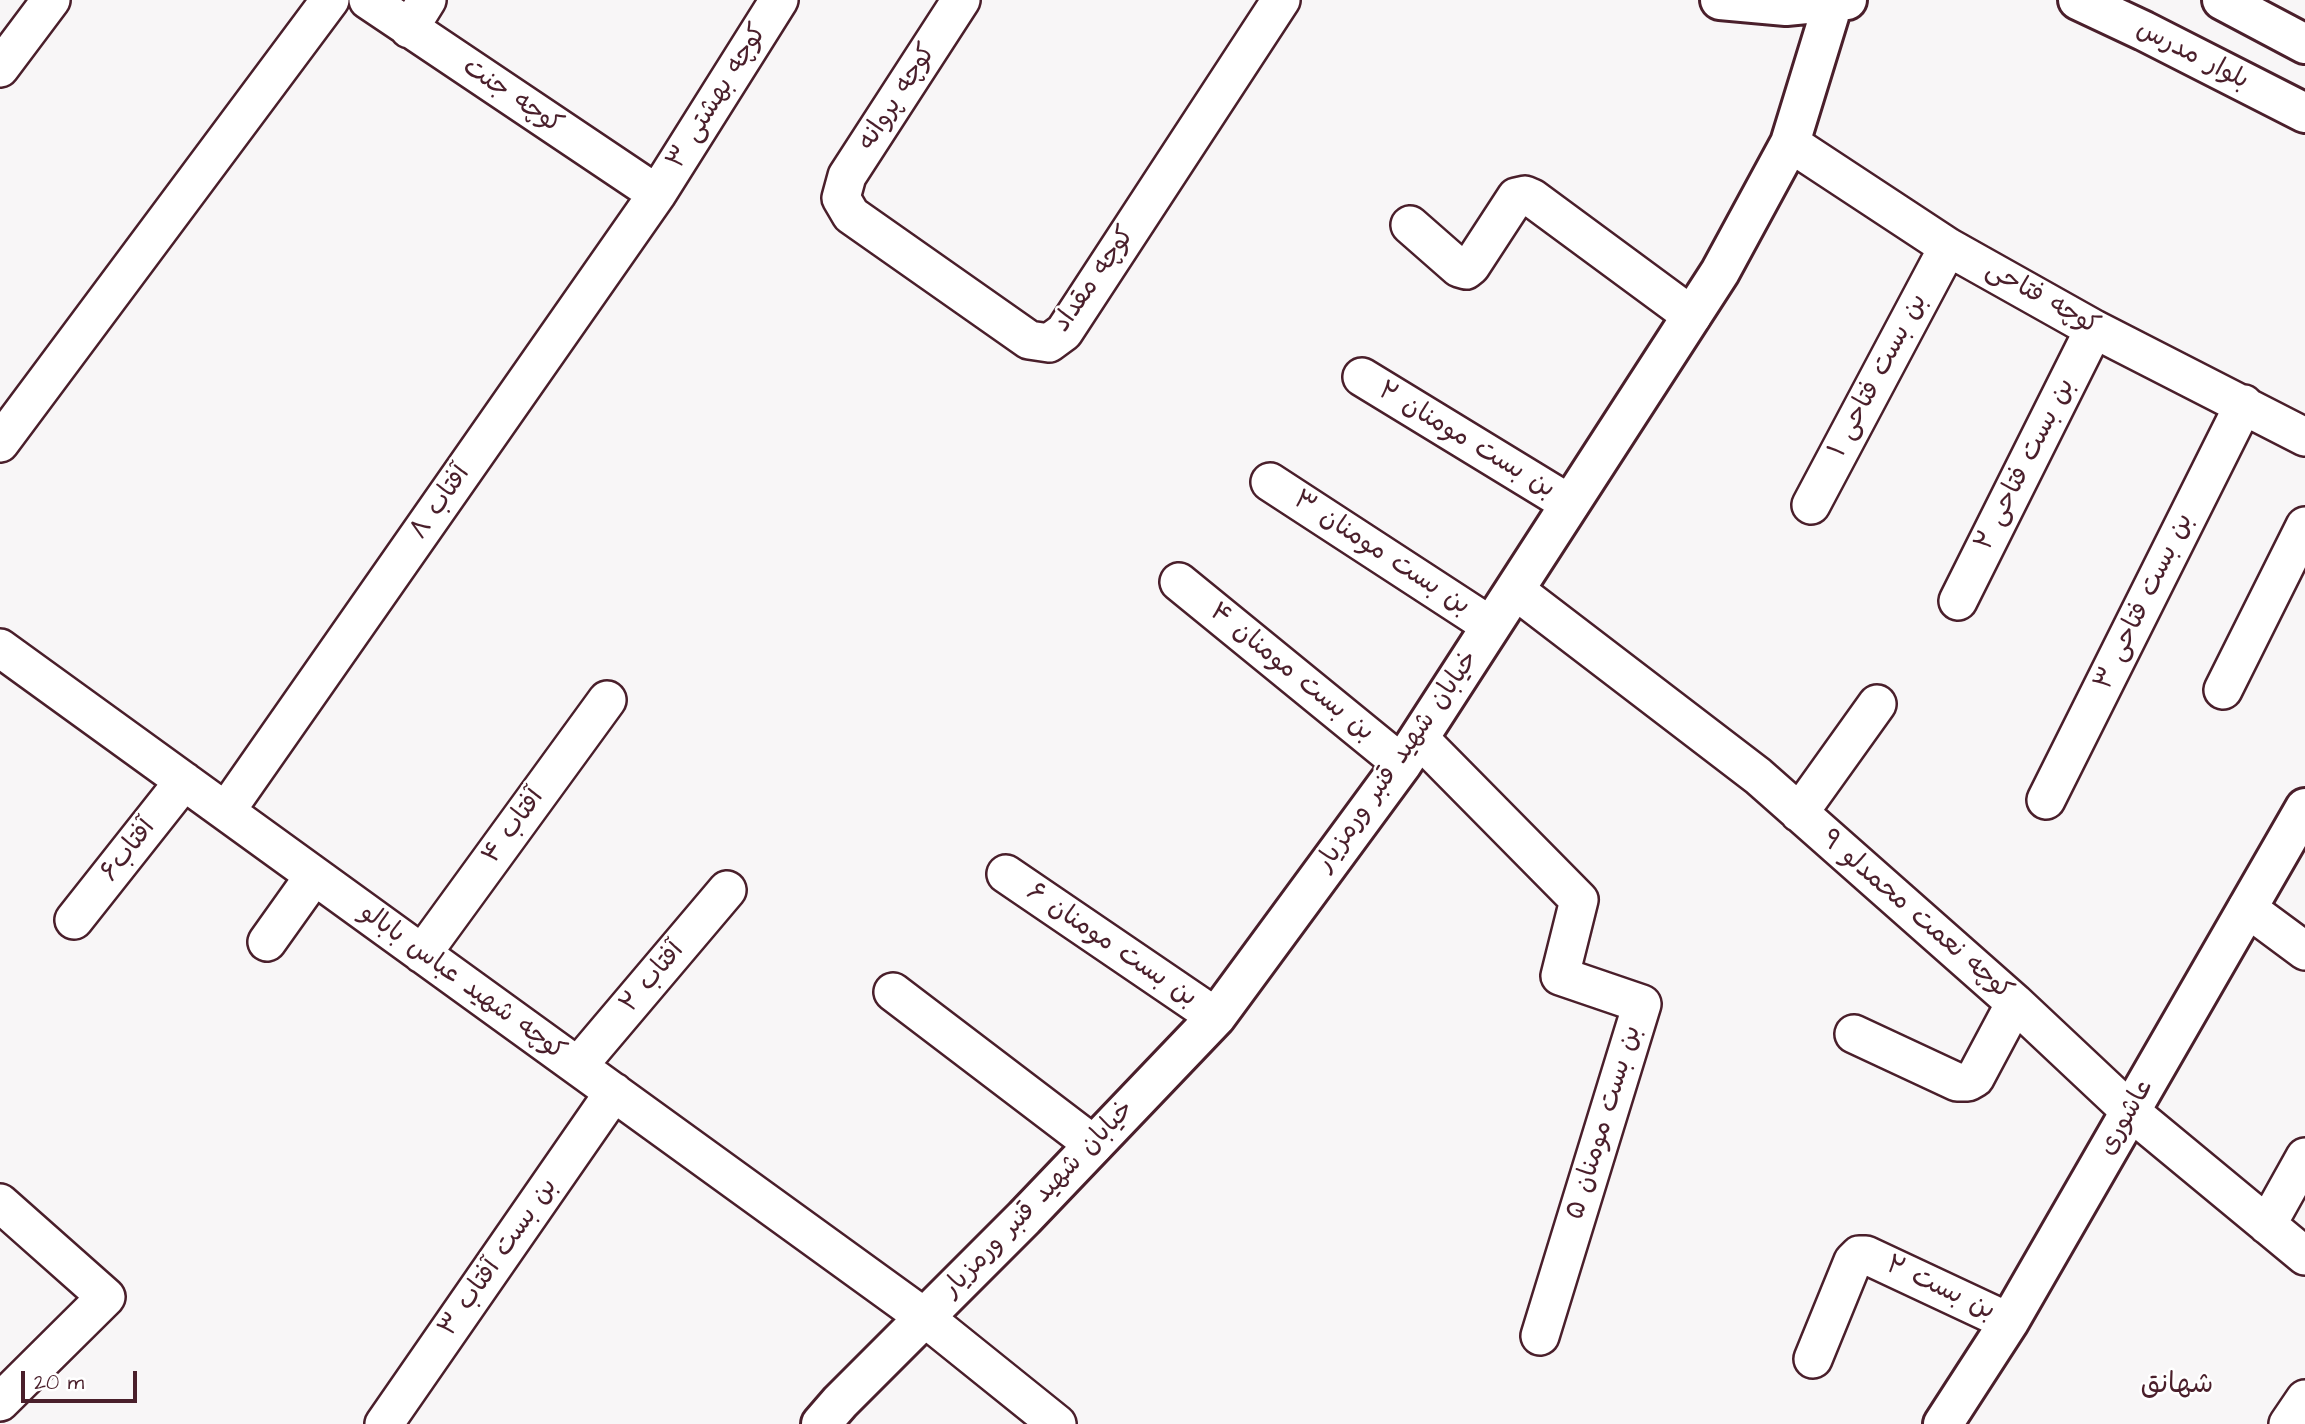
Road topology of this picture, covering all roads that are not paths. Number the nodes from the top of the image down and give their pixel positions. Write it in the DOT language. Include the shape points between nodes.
graph roads {
  1 [pos="51,0"];
  2 [pos="331,0"];
  3 [pos="368,0"];
  4 [pos="779,0"];
  5 [pos="961,0"];
  6 [pos="1281,0"];
  7 [pos="1720,0"];
  8 [pos="2078,0"];
  9 [pos="2222,0"];
  10 [pos="1840,1"];
  11 [pos="418,14"];
  12 [pos="2305,44"];
  13 [pos="0,68"];
  14 [pos="2305,113"];
  15 [pos="1790,143"];
  16 [pos="657,194"];
  17 [pos="841,198"];
  18 [pos="1410,225"];
  19 [pos="1948,247"];
  20 [pos="1692,316"];
  21 [pos="2094,329"];
  22 [pos="1362,377"];
  23 [pos="2244,404"];
  24 [pos="2305,437"];
  25 [pos="0,443"];
  26 [pos="1270,482"];
  27 [pos="1570,504"];
  28 [pos="1811,505"];
  29 [pos="2305,526"];
  30 [pos="1180,582"];
  31 [pos="1515,590"];
  32 [pos="1958,601"];
  33 [pos="1491,626"];
  34 [pos="6,664"];
  35 [pos="2223,690"];
  36 [pos="607,700"];
  37 [pos="1877,704"];
  38 [pos="1410,751"];
  39 [pos="184,781"];
  40 [pos="2046,800"];
  41 [pos="2305,808"];
  42 [pos="226,811"];
  43 [pos="1799,813"];
  44 [pos="1006,874"];
  45 [pos="314,876"];
  46 [pos="727,890"];
  47 [pos="2247,908"];
  48 [pos="74,920"];
  49 [pos="267,942"];
  50 [pos="2305,951"];
  51 [pos="422,954"];
  52 [pos="893,992"];
  53 [pos="2015,1003"];
  54 [pos="1216,1017"];
  55 [pos="1854,1034"];
  56 [pos="578,1066"];
  57 [pos="614,1093"];
  58 [pos="2131,1112"];
  59 [pos="1094,1145"];
  60 [pos="2305,1157"];
  61 [pos="0,1203"];
  62 [pos="2267,1225"];
  63 [pos="2305,1256"];
  64 [pos="924,1317"];
  65 [pos="2009,1322"];
  66 [pos="1540,1336"];
  67 [pos="1813,1359"];
  68 [pos="2305,1399"];
  69 [pos="0,1402"];
  70 [pos="384,1424"];
  71 [pos="821,1424"];
  72 [pos="1057,1424"];
  73 [pos="1943,1424"];
  74 [pos="2288,1424"];
  1 -- 13 [label="street"];
  2 -- 25 [label="street"];
  3 -- 11 [label="street, کوچه جنت"];
  4 -- 16 [label="street, کوچه بهشتی ۳"];
  5 -- 17 [label="street, کوچه پروانه" via="847,176"];
  6 -- 17 [label="street, کوچه مقداد" via="1064,332 1049,343 1029,340 851,215"];
  7 -- 10 [label="street" via="1786,6"];
  8 -- 14 [label="street, بلوار مدرس"];
  9 -- 12 [label="street"];
  10 -- 15 [label="street, خیابان شهید قنبر ورمزیار"];
  11 -- 16 [label="street, کوچه جنت"];
  15 -- 19 [label="street, کوچه فتاحی"];
  15 -- 20 [label="street, خیابان شهید قنبر ورمزیار"];
  16 -- 42 [label="street, آفتاب ۸"];
  18 -- 20 [label="street" via="1466,270 1516,197 1525,195"];
  19 -- 21 [label="street, کوچه فتاحی"];
  19 -- 28 [label="street, بن بست فتاحی ۱"];
  20 -- 27 [label="street, خیابان شهید قنبر ورمزیار"];
  21 -- 23 [label="street, کوچه فتاحی"];
  21 -- 32 [label="street, بن بست فتاحی ۲"];
  22 -- 27 [label="street, ۲ بن بست مومنان"];
  23 -- 24 [label="street, کوچه فتاحی"];
  23 -- 40 [label="street, بن بست فتاحی ۳"];
  26 -- 33 [label="street, ۳ بن بست مومنان"];
  27 -- 31 [label="street, خیابان شهید قنبر ورمزیار"];
  29 -- 35 [label="street"];
  30 -- 38 [label="street, ۴ بن بست مومنان"];
  31 -- 33 [label="street, خیابان شهید قنبر ورمزیار"];
  31 -- 43 [label="street, کوچه نعمت محمدلو ۹" via="1758,776"];
  33 -- 38 [label="street, خیابان شهید قنبر ورمزیار"];
  34 -- 39 [label="street, کوچه شهید عباس بابالو"];
  36 -- 51 [label="street, آفتاب ۴"];
  37 -- 43 [label="street"];
  38 -- 54 [label="street, خیابان شهید قنبر ورمزیار"];
  38 -- 66 [label="street, ۵ بن بست مومنان" via="1579,901 1560,976 1642,1004"];
  39 -- 42 [label="street, کوچه شهید عباس بابالو"];
  39 -- 48 [label="street, آفتاب۶"];
  41 -- 47 [label="street, عاشوری"];
  42 -- 45 [label="street, کوچه شهید عباس بابالو"];
  43 -- 53 [label="street, کوچه نعمت محمدلو ۹"];
  44 -- 54 [label="street, ۶ بن بست مومنان"];
  45 -- 49 [label="street"];
  45 -- 51 [label="street, کوچه شهید عباس بابالو"];
  46 -- 56 [label="street, آفتاب ۲"];
  47 -- 50 [label="street"];
  47 -- 58 [label="street, عاشوری"];
  51 -- 56 [label="street, کوچه شهید عباس بابالو"];
  52 -- 59 [label="street"];
  53 -- 55 [label="street" via="1975,1078 1968,1082 1957,1082"];
  53 -- 58 [label="street, کوچه نعمت محمدلو ۹"];
  54 -- 59 [label="street, خیابان شهید قنبر ورمزیار"];
  56 -- 57 [label="street, کوچه شهید عباس بابالو"];
  57 -- 64 [label="street, کوچه شهید عباس بابالو"];
  57 -- 70 [label="street, بن بست آفتاب ۳"];
  58 -- 62 [label="street, کوچه نعمت محمدلو ۹"];
  58 -- 65 [label="street, عاشوری"];
  59 -- 64 [label="street, خیابان شهید قنبر ورمزیار"];
  60 -- 62 [label="street"];
  61 -- 69 [label="street" via="106,1297"];
  62 -- 63 [label="street, کوچه نعمت محمدلو ۹"];
  64 -- 71 [label="street, خیابان شهید قنبر ورمزیار"];
  64 -- 72 [label="street, کوچه شهید عباس بابالو"];
  65 -- 67 [label="street, ۲ بن بست" via="1859,1255"];
  65 -- 73 [label="street, عاشوری"];
  68 -- 74 [label="street"];
}
